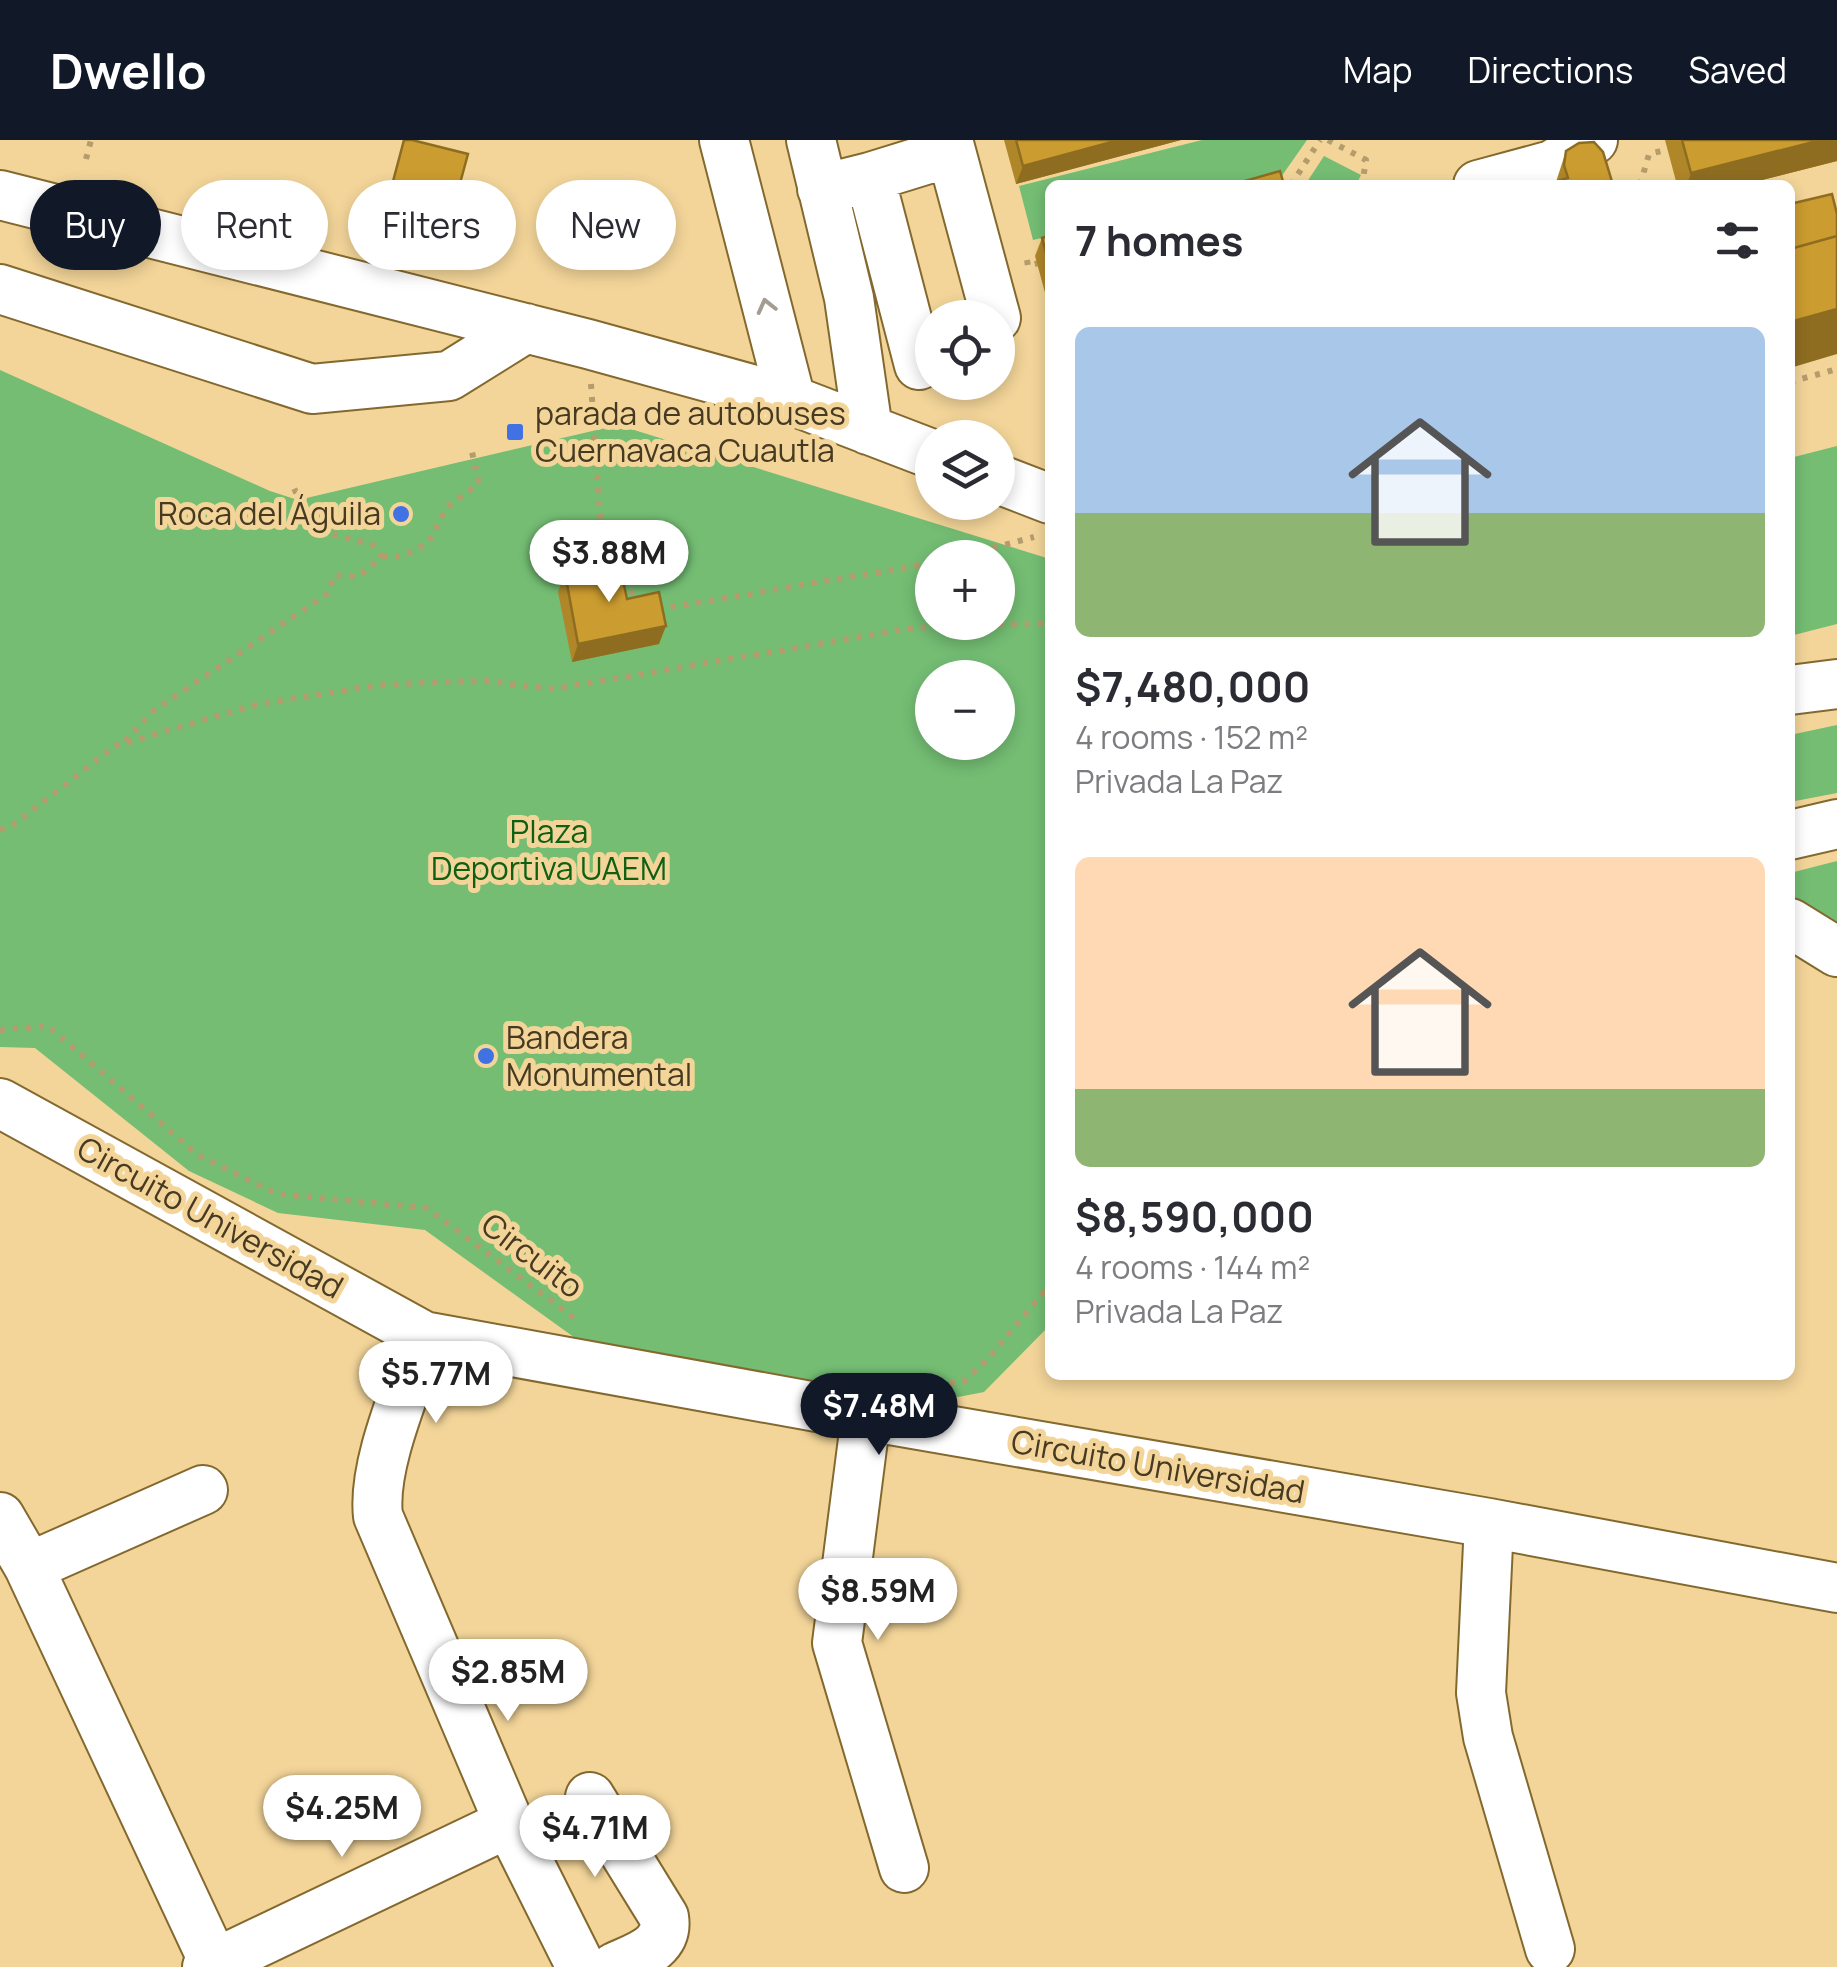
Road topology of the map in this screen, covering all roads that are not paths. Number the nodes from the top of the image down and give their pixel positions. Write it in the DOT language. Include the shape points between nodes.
graph roads {
  1 [pos="724,140"];
  2 [pos="810,140"];
  3 [pos="1593,140"];
  4 [pos="949,146"];
  5 [pos="870,177"];
  6 [pos="1496,180"];
  7 [pos="822,189"];
  8 [pos="0,195"];
  9 [pos="0,289"];
  10 [pos="991,300"];
  11 [pos="526,328"];
  12 [pos="915,328"];
  13 [pos="858,361"];
  14 [pos="915,364"];
  15 [pos="791,400"];
  16 [pos="868,430"];
  17 [pos="915,448"];
  18 [pos="1015,486"];
  19 [pos="1045,497"];
  20 [pos="1837,684"];
  21 [pos="1795,689"];
  22 [pos="1837,824"];
  23 [pos="1795,834"];
  24 [pos="1795,926"];
  25 [pos="1837,952"];
  26 [pos="0,1103"];
  27 [pos="424,1336"];
  28 [pos="866,1416"];
  29 [pos="203,1490"];
  30 [pos="0,1518"];
  31 [pos="1488,1523"];
  32 [pos="29,1568"];
  33 [pos="1837,1588"];
  34 [pos="590,1797"];
  35 [pos="509,1823"];
  36 [pos="904,1868"];
  37 [pos="1550,1949"];
  38 [pos="213,1966"];
  39 [pos="581,1967"];
  40 [pos="615,1967"];
  15 -- 1 [label="street, one-way"];
  2 -- 7 [label="street"];
  3 -- 6 [label="street" via="1552,165"];
  4 -- 5 [label="street"];
  4 -- 10 [label="street"];
  5 -- 7 [label="street"];
  5 -- 12 [label="street"];
  7 -- 13 [label="street"];
  8 -- 11 [label="street"];
  9 -- 11 [label="street" via="312,389 450,376"];
  11 -- 15 [label="street"];
  13 -- 14 [label="street"];
  13 -- 16 [label="street"];
  15 -- 16 [label="street"];
  16 -- 17 [label="street"];
  18 -- 19 [label="street"];
  20 -- 21 [label="street"];
  22 -- 23 [label="street"];
  24 -- 25 [label="street"];
  26 -- 27 [label="street, Circuito Universidad"];
  27 -- 28 [label="street, Circuito Universidad"];
  27 -- 35 [label="street" via="376,1498 382,1531"];
  28 -- 31 [label="street, Circuito Universidad"];
  28 -- 36 [label="street" via="837,1644"];
  29 -- 32 [label="street"];
  30 -- 32 [label="street"];
  31 -- 33 [label="street, Circuito Universidad"];
  31 -- 37 [label="street" via="1481,1693"];
  32 -- 38 [label="street"];
  34 -- 40 [label="street" via="664,1917 664,1935 653,1948"];
  35 -- 38 [label="street"];
  35 -- 39 [label="street"];
}
